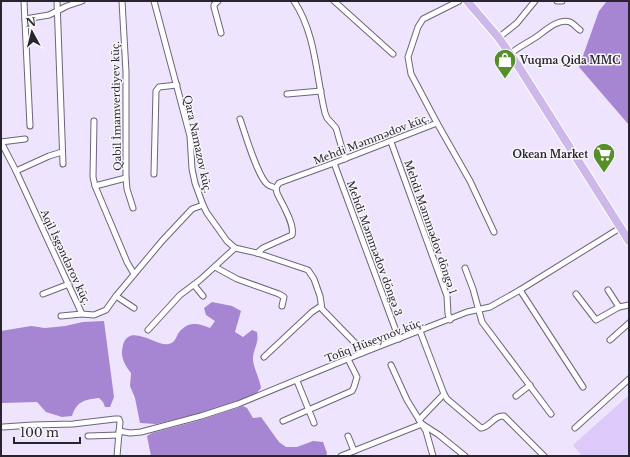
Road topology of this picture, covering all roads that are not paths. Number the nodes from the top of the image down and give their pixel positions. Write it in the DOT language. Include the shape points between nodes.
graph roads {
  1 [pos="24,1"];
  2 [pos="57,1"];
  3 [pos="82,1"];
  4 [pos="122,1"];
  5 [pos="154,1"];
  6 [pos="218,1"];
  7 [pos="294,1"];
  8 [pos="334,1"];
  9 [pos="459,1"];
  10 [pos="467,1"];
  11 [pos="474,1"];
  12 [pos="535,1"];
  13 [pos="557,1"];
  14 [pos="562,1"];
  15 [pos="57,12"];
  16 [pos="25,19"];
  17 [pos="580,30"];
  18 [pos="221,33"];
  19 [pos="502,35"];
  20 [pos="514,51"];
  21 [pos="393,54"];
  22 [pos="177,84"];
  23 [pos="321,91"];
  24 [pos="287,94"];
  25 [pos="240,119"];
  26 [pos="94,121"];
  27 [pos="437,123"];
  28 [pos="30,126"];
  29 [pos="26,139"];
  30 [pos="1,142"];
  31 [pos="391,142"];
  32 [pos="62,152"];
  33 [pos="345,159"];
  34 [pos="334,163"];
  35 [pos="63,164"];
  36 [pos="16,171"];
  37 [pos="154,174"];
  38 [pos="126,178"];
  39 [pos="95,186"];
  40 [pos="276,188"];
  41 [pos="203,205"];
  42 [pos="133,208"];
  43 [pos="620,228"];
  44 [pos="494,232"];
  45 [pos="629,232"];
  46 [pos="629,241"];
  47 [pos="235,248"];
  48 [pos="257,253"];
  49 [pos="215,267"];
  50 [pos="466,268"];
  51 [pos="134,274"];
  52 [pos="69,284"];
  53 [pos="194,285"];
  54 [pos="520,290"];
  55 [pos="608,290"];
  56 [pos="43,294"];
  57 [pos="576,294"];
  58 [pos="116,296"];
  59 [pos="203,296"];
  60 [pos="629,305"];
  61 [pos="282,306"];
  62 [pos="321,306"];
  63 [pos="619,307"];
  64 [pos="134,308"];
  65 [pos="479,310"];
  66 [pos="82,314"];
  67 [pos="61,316"];
  68 [pos="450,320"];
  69 [pos="629,323"];
  70 [pos="148,330"];
  71 [pos="420,331"];
  72 [pos="399,339"];
  73 [pos="610,340"];
  74 [pos="362,353"];
  75 [pos="264,357"];
  76 [pos="348,359"];
  77 [pos="391,365"];
  78 [pos="629,379"];
  79 [pos="297,381"];
  80 [pos="530,385"];
  81 [pos="583,387"];
  82 [pos="444,394"];
  83 [pos="516,396"];
  84 [pos="309,410"];
  85 [pos="551,414"];
  86 [pos="283,421"];
  87 [pos="420,422"];
  88 [pos="314,423"];
  89 [pos="3,427"];
  90 [pos="575,428"];
  91 [pos="119,433"];
  92 [pos="88,436"];
  93 [pos="348,436"];
  94 [pos="354,451"];
  95 [pos="117,456"];
  96 [pos="342,456"];
  97 [pos="433,456"];
  98 [pos="465,456"];
  99 [pos="544,456"];
  1 -- 16 [label="street"];
  2 -- 15 [label="street"];
  3 -- 15 [label="street"];
  4 -- 38 [label="street, Qabil İmamverdiyev küç." via="126,72"];
  5 -- 22 [label="street, Qara Namazov küç."];
  6 -- 18 [label="street" via="214,7"];
  7 -- 23 [label="street" via="309,31"];
  8 -- 21 [label="street"];
  9 -- 27 [label="street, Mehdi Məmmədov küç." via="423,19 408,57 411,74"];
  10 -- 43 [label="main road" via="517,64"];
  11 -- 19 [label="main road"];
  12 -- 19 [label="street"];
  13 -- 14 [label="street"];
  15 -- 16 [label="street"];
  15 -- 32 [label="street"];
  16 -- 28 [label="street"];
  17 -- 20 [label="street" via="570,22 557,23"];
  19 -- 20 [label="main road"];
  20 -- 45 [label="main road"];
  22 -- 37 [label="street" via="156,91"];
  22 -- 41 [label="street, Qara Namazov küç." via="190,136 195,184"];
  23 -- 24 [label="street"];
  23 -- 33 [label="street" via="325,113 336,128"];
  25 -- 40 [label="street" via="262,176 267,184"];
  26 -- 39 [label="street"];
  27 -- 31 [label="street, Mehdi Məmmədov küç."];
  27 -- 44 [label="street" via="470,181"];
  29 -- 30 [label="street"];
  30 -- 36 [label="street, Aqil İsgəndərov küç."];
  31 -- 33 [label="street, Mehdi Məmmədov küç."];
  31 -- 68 [label="street, Mehdi Məmmədov döngə 1" via="447,296"];
  32 -- 35 [label="street"];
  32 -- 36 [label="street"];
  33 -- 34 [label="street, Mehdi Məmmədov küç."];
  34 -- 40 [label="street, Mehdi Məmmədov küç." via="279,183"];
  34 -- 72 [label="street, Mehdi Məmmədov döngə 3"];
  36 -- 52 [label="street, Aqil İsgəndərov küç."];
  38 -- 39 [label="street, Qabil İmamverdiyev küç."];
  38 -- 42 [label="street"];
  39 -- 51 [label="street"];
  40 -- 48 [label="street" via="291,224 292,236"];
  41 -- 47 [label="street, Qara Namazov küç." via="217,228"];
  41 -- 51 [label="street, Aqil İsgəndərov küç." via="196,207 187,215"];
  43 -- 46 [label="main road"];
  43 -- 54 [label="street, Tofiq Hüseynov küç."];
  47 -- 48 [label="street"];
  47 -- 49 [label="street"];
  48 -- 62 [label="street" via="308,270 320,296"];
  49 -- 53 [label="street"];
  49 -- 61 [label="street" via="237,279 279,294 284,297"];
  50 -- 65 [label="street"];
  51 -- 58 [label="street, Aqil İsgəndərov küç."];
  52 -- 56 [label="street"];
  52 -- 66 [label="street, Aqil İsgəndərov küç."];
  53 -- 59 [label="street"];
  53 -- 70 [label="street"];
  54 -- 65 [label="street, Tofiq Hüseynov küç." via="490,307"];
  54 -- 81 [label="street"];
  55 -- 63 [label="street"];
  57 -- 63 [label="street" via="596,320"];
  58 -- 64 [label="street"];
  58 -- 66 [label="street, Aqil İsgəndərov küç." via="104,312"];
  60 -- 63 [label="street"];
  62 -- 74 [label="street" via="324,313"];
  62 -- 75 [label="street"];
  65 -- 68 [label="street, Tofiq Hüseynov küç." via="467,312"];
  65 -- 80 [label="street" via="482,322"];
  66 -- 67 [label="street"];
  68 -- 71 [label="street, Tofiq Hüseynov küç."];
  69 -- 73 [label="street"];
  71 -- 72 [label="street, Tofiq Hüseynov küç."];
  71 -- 82 [label="street"];
  72 -- 74 [label="street, Tofiq Hüseynov küç."];
  74 -- 76 [label="street, Tofiq Hüseynov küç."];
  76 -- 79 [label="street, Tofiq Hüseynov küç."];
  76 -- 84 [label="street" via="357,375 353,389"];
  77 -- 87 [label="street"];
  78 -- 90 [label="street"];
  79 -- 84 [label="street"];
  79 -- 91 [label="street, Tofiq Hüseynov küç." via="201,416 141,432"];
  80 -- 83 [label="street"];
  80 -- 85 [label="street"];
  82 -- 87 [label="street"];
  82 -- 99 [label="street" via="453,405 481,428 486,427 498,416 504,416"];
  84 -- 86 [label="street"];
  84 -- 88 [label="street"];
  87 -- 94 [label="street"];
  87 -- 97 [label="street" via="426,431"];
  87 -- 98 [label="street"];
  89 -- 91 [label="street" via="73,424 115,418 120,422"];
  91 -- 92 [label="street, Tofiq Hüseynov küç."];
  91 -- 95 [label="street"];
  93 -- 94 [label="street"];
  94 -- 96 [label="street"];
}
